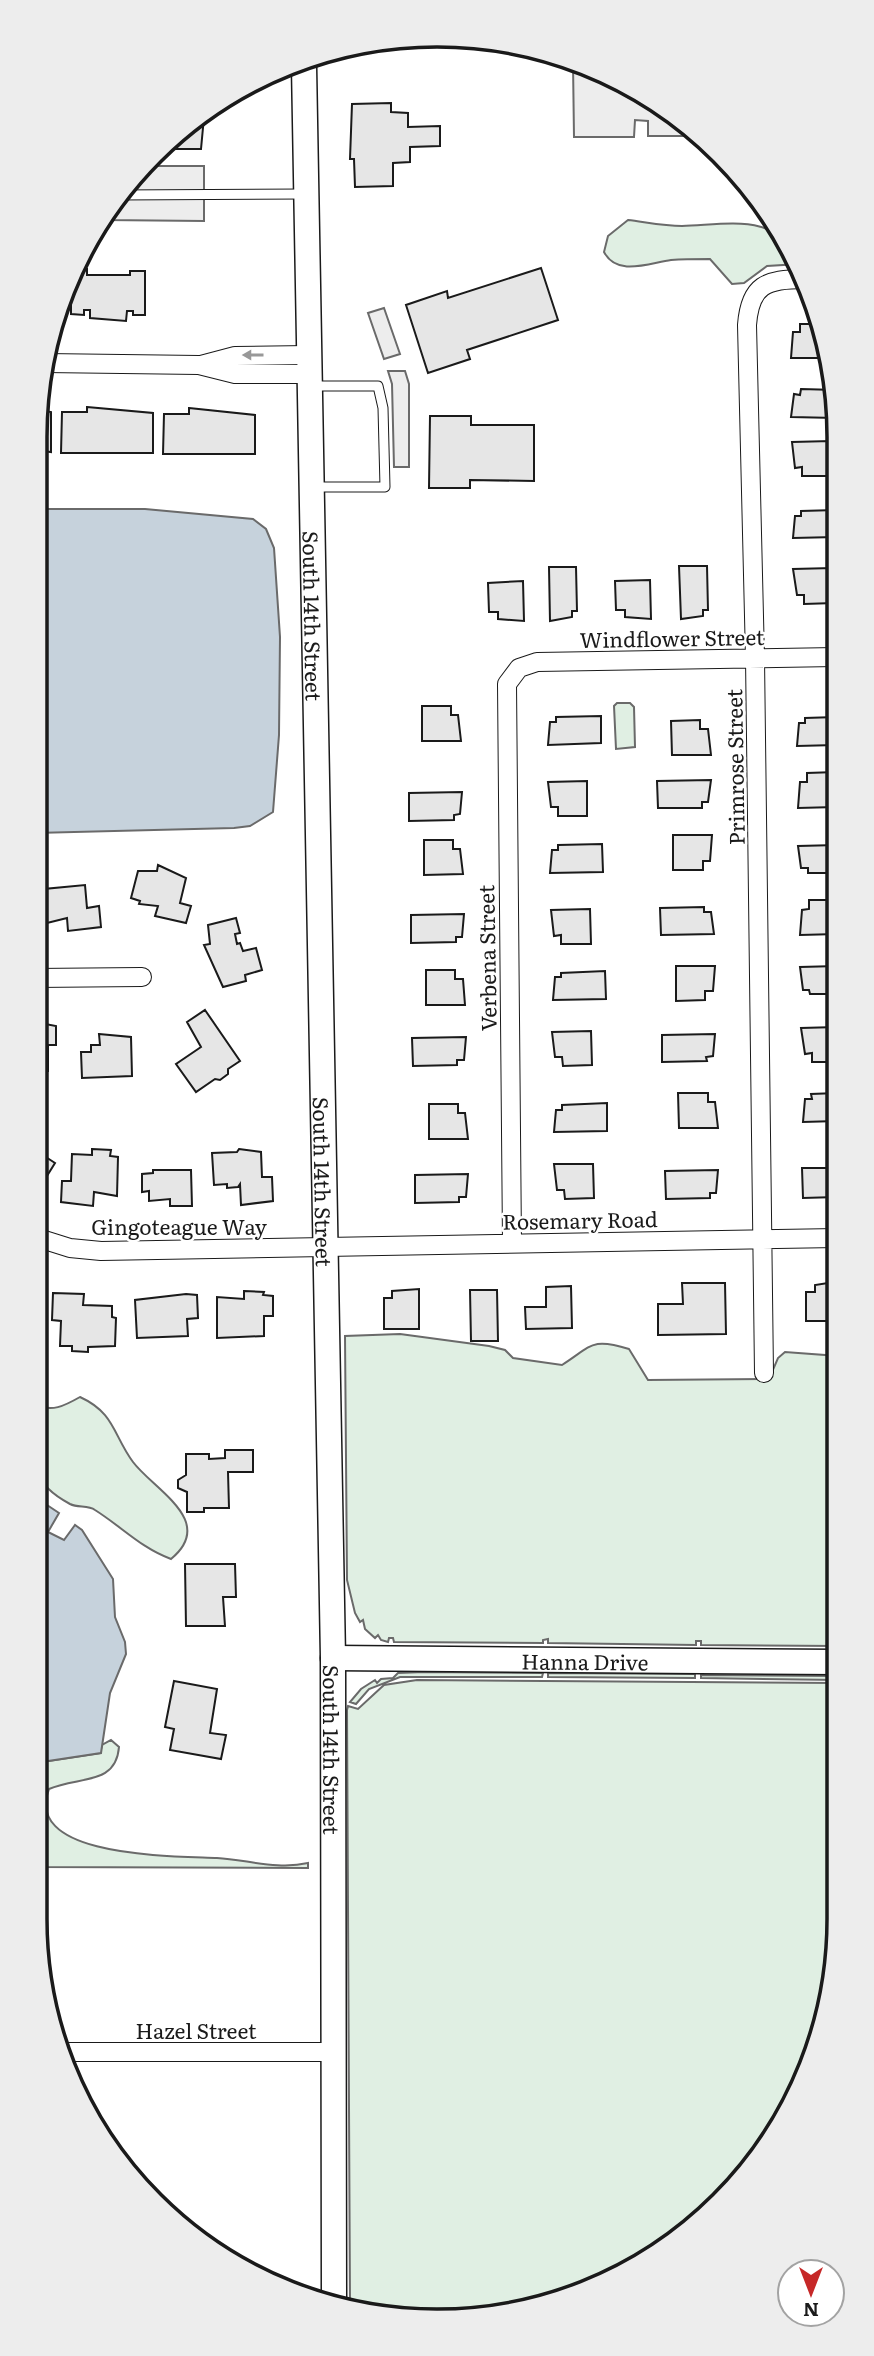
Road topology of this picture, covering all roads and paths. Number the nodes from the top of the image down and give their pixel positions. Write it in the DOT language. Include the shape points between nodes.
graph roads {
  1 [pos="304,71"];
  2 [pos="304,194"];
  3 [pos="132,195"];
  4 [pos="793,279"];
  5 [pos="55,363"];
  6 [pos="308,372"];
  7 [pos="313,486"];
  8 [pos="827,657"];
  9 [pos="755,658"];
  10 [pos="513,675"];
  11 [pos="142,977"];
  12 [pos="47,978"];
  13 [pos="827,1238"];
  14 [pos="762,1239"];
  15 [pos="47,1241"];
  16 [pos="512,1243"];
  17 [pos="324,1247"];
  18 [pos="764,1373"];
  19 [pos="332,1658"];
  20 [pos="827,1661"];
  21 [pos="71,2052"];
  22 [pos="332,2052"];
  23 [pos="334,2294"];
  1 -- 2 [label="main road, South 14th Street"];
  2 -- 3 [label="lane"];
  2 -- 6 [label="main road, South 14th Street"];
  4 -- 9 [label="street, Primrose Street" via="776,280 753,295 748,305"];
  5 -- 6 [label="street" via="198,365 235,374"];
  6 -- 7 [label="main road, South 14th Street"];
  6 -- 7 [label="lane" via="378,386 383,408 385,487"];
  7 -- 17 [label="main road, South 14th Street"];
  8 -- 9 [label="street, Windflower Street"];
  9 -- 10 [label="street, Windflower Street" via="537,662"];
  9 -- 14 [label="street, Primrose Street"];
  10 -- 16 [label="street, Verbena Street" via="505,698"];
  11 -- 12 [label="street"];
  13 -- 14 [label="street, Rosemary Road"];
  14 -- 16 [label="street, Rosemary Road"];
  14 -- 18 [label="street, Primrose Street"];
  15 -- 17 [label="street, Gingoteague Way" via="100,1251"];
  16 -- 17 [label="street, Rosemary Road"];
  17 -- 19 [label="main road, South 14th Street"];
  19 -- 20 [label="main road, Hanna Drive"];
  19 -- 22 [label="main road, South 14th Street"];
  21 -- 22 [label="street, Hazel Street"];
  22 -- 23 [label="main road, South 14th Street"];
}
